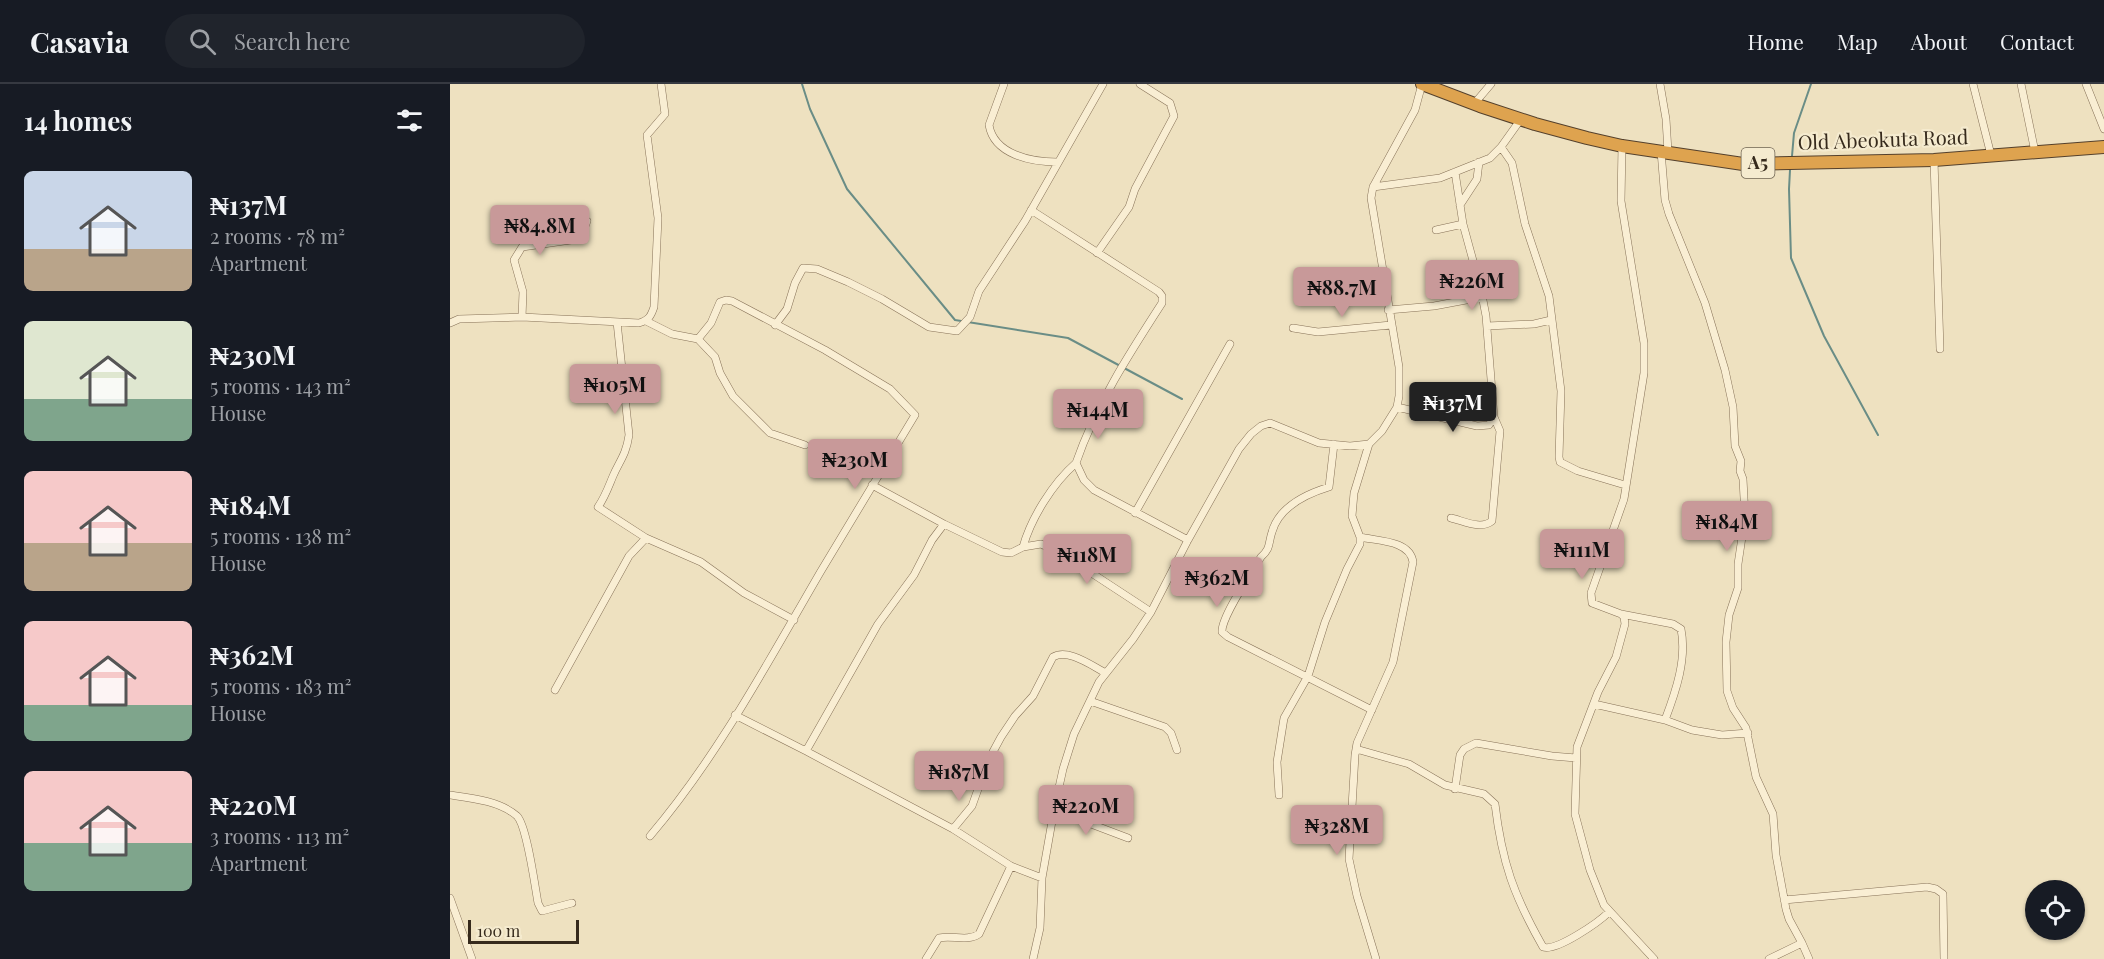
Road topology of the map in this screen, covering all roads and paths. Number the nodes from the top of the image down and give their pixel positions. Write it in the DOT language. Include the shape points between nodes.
graph roads {
  1 [pos="661,84"];
  2 [pos="1004,84"];
  3 [pos="1103,84"];
  4 [pos="1140,84"];
  5 [pos="1422,84"];
  6 [pos="1491,84"];
  7 [pos="1660,84"];
  8 [pos="1973,84"];
  9 [pos="2021,84"];
  10 [pos="2086,84"];
  11 [pos="1474,104"];
  12 [pos="1521,119"];
  13 [pos="2104,129"];
  14 [pos="1622,146"];
  15 [pos="1501,147"];
  16 [pos="2104,147"];
  17 [pos="1665,152"];
  18 [pos="2036,152"];
  19 [pos="1991,155"];
  20 [pos="1934,160"];
  21 [pos="1057,162"];
  22 [pos="1479,162"];
  23 [pos="1455,172"];
  24 [pos="1457,185"];
  25 [pos="1373,187"];
  26 [pos="1471,189"];
  27 [pos="1460,205"];
  28 [pos="1031,210"];
  29 [pos="587,221"];
  30 [pos="1463,224"];
  31 [pos="1436,230"];
  32 [pos="1097,253"];
  33 [pos="1482,297"];
  34 [pos="1388,310"];
  35 [pos="522,317"];
  36 [pos="1551,320"];
  37 [pos="646,321"];
  38 [pos="617,322"];
  39 [pos="450,323"];
  40 [pos="775,325"];
  41 [pos="1391,325"];
  42 [pos="1487,326"];
  43 [pos="1293,327"];
  44 [pos="698,339"];
  45 [pos="1230,344"];
  46 [pos="1940,349"];
  47 [pos="1397,407"];
  48 [pos="1494,417"];
  49 [pos="1334,444"];
  50 [pos="1369,444"];
  51 [pos="804,445"];
  52 [pos="1076,463"];
  53 [pos="872,485"];
  54 [pos="1625,485"];
  55 [pos="1136,513"];
  56 [pos="1452,518"];
  57 [pos="944,524"];
  58 [pos="1360,537"];
  59 [pos="646,538"];
  60 [pos="1188,540"];
  61 [pos="1023,547"];
  62 [pos="1151,612"];
  63 [pos="1622,614"];
  64 [pos="794,620"];
  65 [pos="1106,673"];
  66 [pos="1308,676"];
  67 [pos="555,690"];
  68 [pos="1090,701"];
  69 [pos="1594,704"];
  70 [pos="1372,710"];
  71 [pos="735,715"];
  72 [pos="1665,720"];
  73 [pos="1748,733"];
  74 [pos="1177,750"];
  75 [pos="1356,750"];
  76 [pos="806,751"];
  77 [pos="1576,758"];
  78 [pos="1455,789"];
  79 [pos="450,795"];
  80 [pos="1279,795"];
  81 [pos="1054,810"];
  82 [pos="953,829"];
  83 [pos="650,836"];
  84 [pos="1128,838"];
  85 [pos="1011,866"];
  86 [pos="1042,878"];
  87 [pos="450,898"];
  88 [pos="1784,900"];
  89 [pos="573,903"];
  90 [pos="1609,912"];
  91 [pos="1802,943"];
  92 [pos="472,959"];
  93 [pos="926,959"];
  94 [pos="1033,959"];
  95 [pos="1376,959"];
  96 [pos="1654,959"];
  97 [pos="1769,959"];
  98 [pos="1809,959"];
  99 [pos="1944,959"];
  1 -- 37 [label="street" via="665,114 647,135 658,218 654,307"];
  2 -- 21 [label="street" via="989,125 992,135 1018,157"];
  3 -- 21 [label="street"];
  4 -- 32 [label="street" via="1170,103 1174,116 1129,207"];
  5 -- 11 [label="highway, Old Abeokuta Road / A5"];
  5 -- 25 [label="street" via="1415,110"];
  6 -- 11 [label="street"];
  7 -- 17 [label="street" via="1666,119"];
  8 -- 19 [label="street"];
  9 -- 18 [label="street"];
  10 -- 13 [label="street"];
  11 -- 12 [label="highway, Old Abeokuta Road / A5"];
  12 -- 14 [label="highway, Old Abeokuta Road / A5"];
  12 -- 15 [label="street"];
  14 -- 17 [label="highway, Old Abeokuta Road / A5"];
  14 -- 54 [label="street" via="1621,201 1645,354"];
  15 -- 22 [label="street"];
  15 -- 36 [label="street" via="1512,163 1525,224 1549,296"];
  16 -- 18 [label="highway, Old Abeokuta Road / A5"];
  17 -- 20 [label="highway, Old Abeokuta Road / A5" via="1743,164"];
  17 -- 73 [label="street" via="1665,200 1725,370 1733,407 1735,446 1741,461 1745,517 1738,588 1729,615 1726,681 1729,700"];
  18 -- 19 [label="highway, Old Abeokuta Road / A5"];
  19 -- 20 [label="highway, Old Abeokuta Road / A5"];
  20 -- 46 [label="street"];
  21 -- 28 [label="street"];
  22 -- 23 [label="street"];
  22 -- 26 [label="street"];
  23 -- 24 [label="street"];
  23 -- 25 [label="street" via="1440,178"];
  24 -- 26 [label="street"];
  24 -- 27 [label="street"];
  25 -- 34 [label="street" via="1372,210"];
  26 -- 27 [label="street"];
  27 -- 30 [label="street"];
  28 -- 32 [label="street"];
  28 -- 40 [label="street" via="978,291 970,317 957,331 930,327 848,282 817,269 803,268 787,309"];
  29 -- 35 [label="street" via="582,235 571,240 522,246 514,260 523,292"];
  30 -- 31 [label="street"];
  30 -- 33 [label="street"];
  32 -- 52 [label="street" via="1159,292 1162,303 1118,371"];
  33 -- 34 [label="street"];
  33 -- 42 [label="street"];
  34 -- 41 [label="street"];
  35 -- 38 [label="street"];
  35 -- 39 [label="street" via="459,319"];
  36 -- 42 [label="street"];
  36 -- 54 [label="street" via="1561,391 1560,462"];
  37 -- 38 [label="street"];
  37 -- 44 [label="street" via="672,334"];
  38 -- 59 [label="street" via="629,435 627,452 598,507"];
  40 -- 44 [label="street" via="723,300"];
  40 -- 53 [label="street" via="890,389 915,415"];
  41 -- 43 [label="street" via="1318,332"];
  41 -- 47 [label="street" via="1399,367"];
  42 -- 48 [label="street"];
  44 -- 51 [label="street" via="715,357 733,396 770,433"];
  45 -- 55 [label="street"];
  47 -- 48 [label="street" via="1477,426 1489,425"];
  47 -- 50 [label="street"];
  48 -- 56 [label="street" via="1500,431 1492,521 1481,525"];
  49 -- 50 [label="street"];
  49 -- 60 [label="street" via="1319,443 1277,424 1261,426 1239,449"];
  49 -- 66 [label="street" via="1329,487 1308,495 1282,514 1272,530 1268,550 1222,627 1228,637"];
  50 -- 58 [label="street" via="1354,493 1352,516"];
  52 -- 55 [label="street" via="1094,490"];
  52 -- 61 [label="street" via="1038,512"];
  53 -- 57 [label="street"];
  53 -- 64 [label="street"];
  54 -- 63 [label="street" via="1624,499 1591,599 1596,605"];
  55 -- 60 [label="street"];
  57 -- 61 [label="street" via="1002,552 1011,553"];
  57 -- 76 [label="street" via="878,624"];
  58 -- 66 [label="street"];
  58 -- 70 [label="street" via="1405,548 1413,562 1393,662"];
  59 -- 64 [label="street" via="701,562 744,593"];
  59 -- 67 [label="street" via="629,556"];
  60 -- 62 [label="street"];
  61 -- 62 [label="street" via="1041,544 1061,553"];
  62 -- 65 [label="street"];
  63 -- 69 [label="street" via="1625,624 1616,657"];
  63 -- 72 [label="street" via="1681,629 1683,657"];
  64 -- 71 [label="street"];
  65 -- 68 [label="street"];
  65 -- 82 [label="street" via="1065,654 1053,657 1033,696 1001,737 972,806"];
  66 -- 70 [label="street"];
  66 -- 80 [label="street" via="1284,718 1280,733"];
  68 -- 74 [label="street" via="1165,727"];
  68 -- 81 [label="street" via="1074,734"];
  69 -- 72 [label="street"];
  69 -- 77 [label="street"];
  70 -- 75 [label="street"];
  71 -- 76 [label="street"];
  71 -- 83 [label="street" via="700,772"];
  72 -- 73 [label="street" via="1716,734"];
  73 -- 88 [label="street" via="1756,777 1773,814"];
  75 -- 78 [label="street" via="1409,764"];
  75 -- 95 [label="street" via="1349,859"];
  76 -- 82 [label="street"];
  77 -- 78 [label="street" via="1476,743 1460,755"];
  77 -- 90 [label="street" via="1575,814 1590,870"];
  78 -- 90 [label="street" via="1484,794 1495,804 1512,887 1543,947 1562,943"];
  79 -- 89 [label="street" via="488,802 519,818 542,911"];
  81 -- 84 [label="street"];
  81 -- 86 [label="street"];
  82 -- 85 [label="street"];
  85 -- 86 [label="street"];
  85 -- 93 [label="street" via="979,934 968,939 939,938"];
  86 -- 94 [label="street" via="1040,928"];
  87 -- 92 [label="street"];
  88 -- 91 [label="street"];
  88 -- 99 [label="street" via="1936,889 1943,894"];
  90 -- 96 [label="street"];
  91 -- 97 [label="street"];
  91 -- 98 [label="street"];
}
